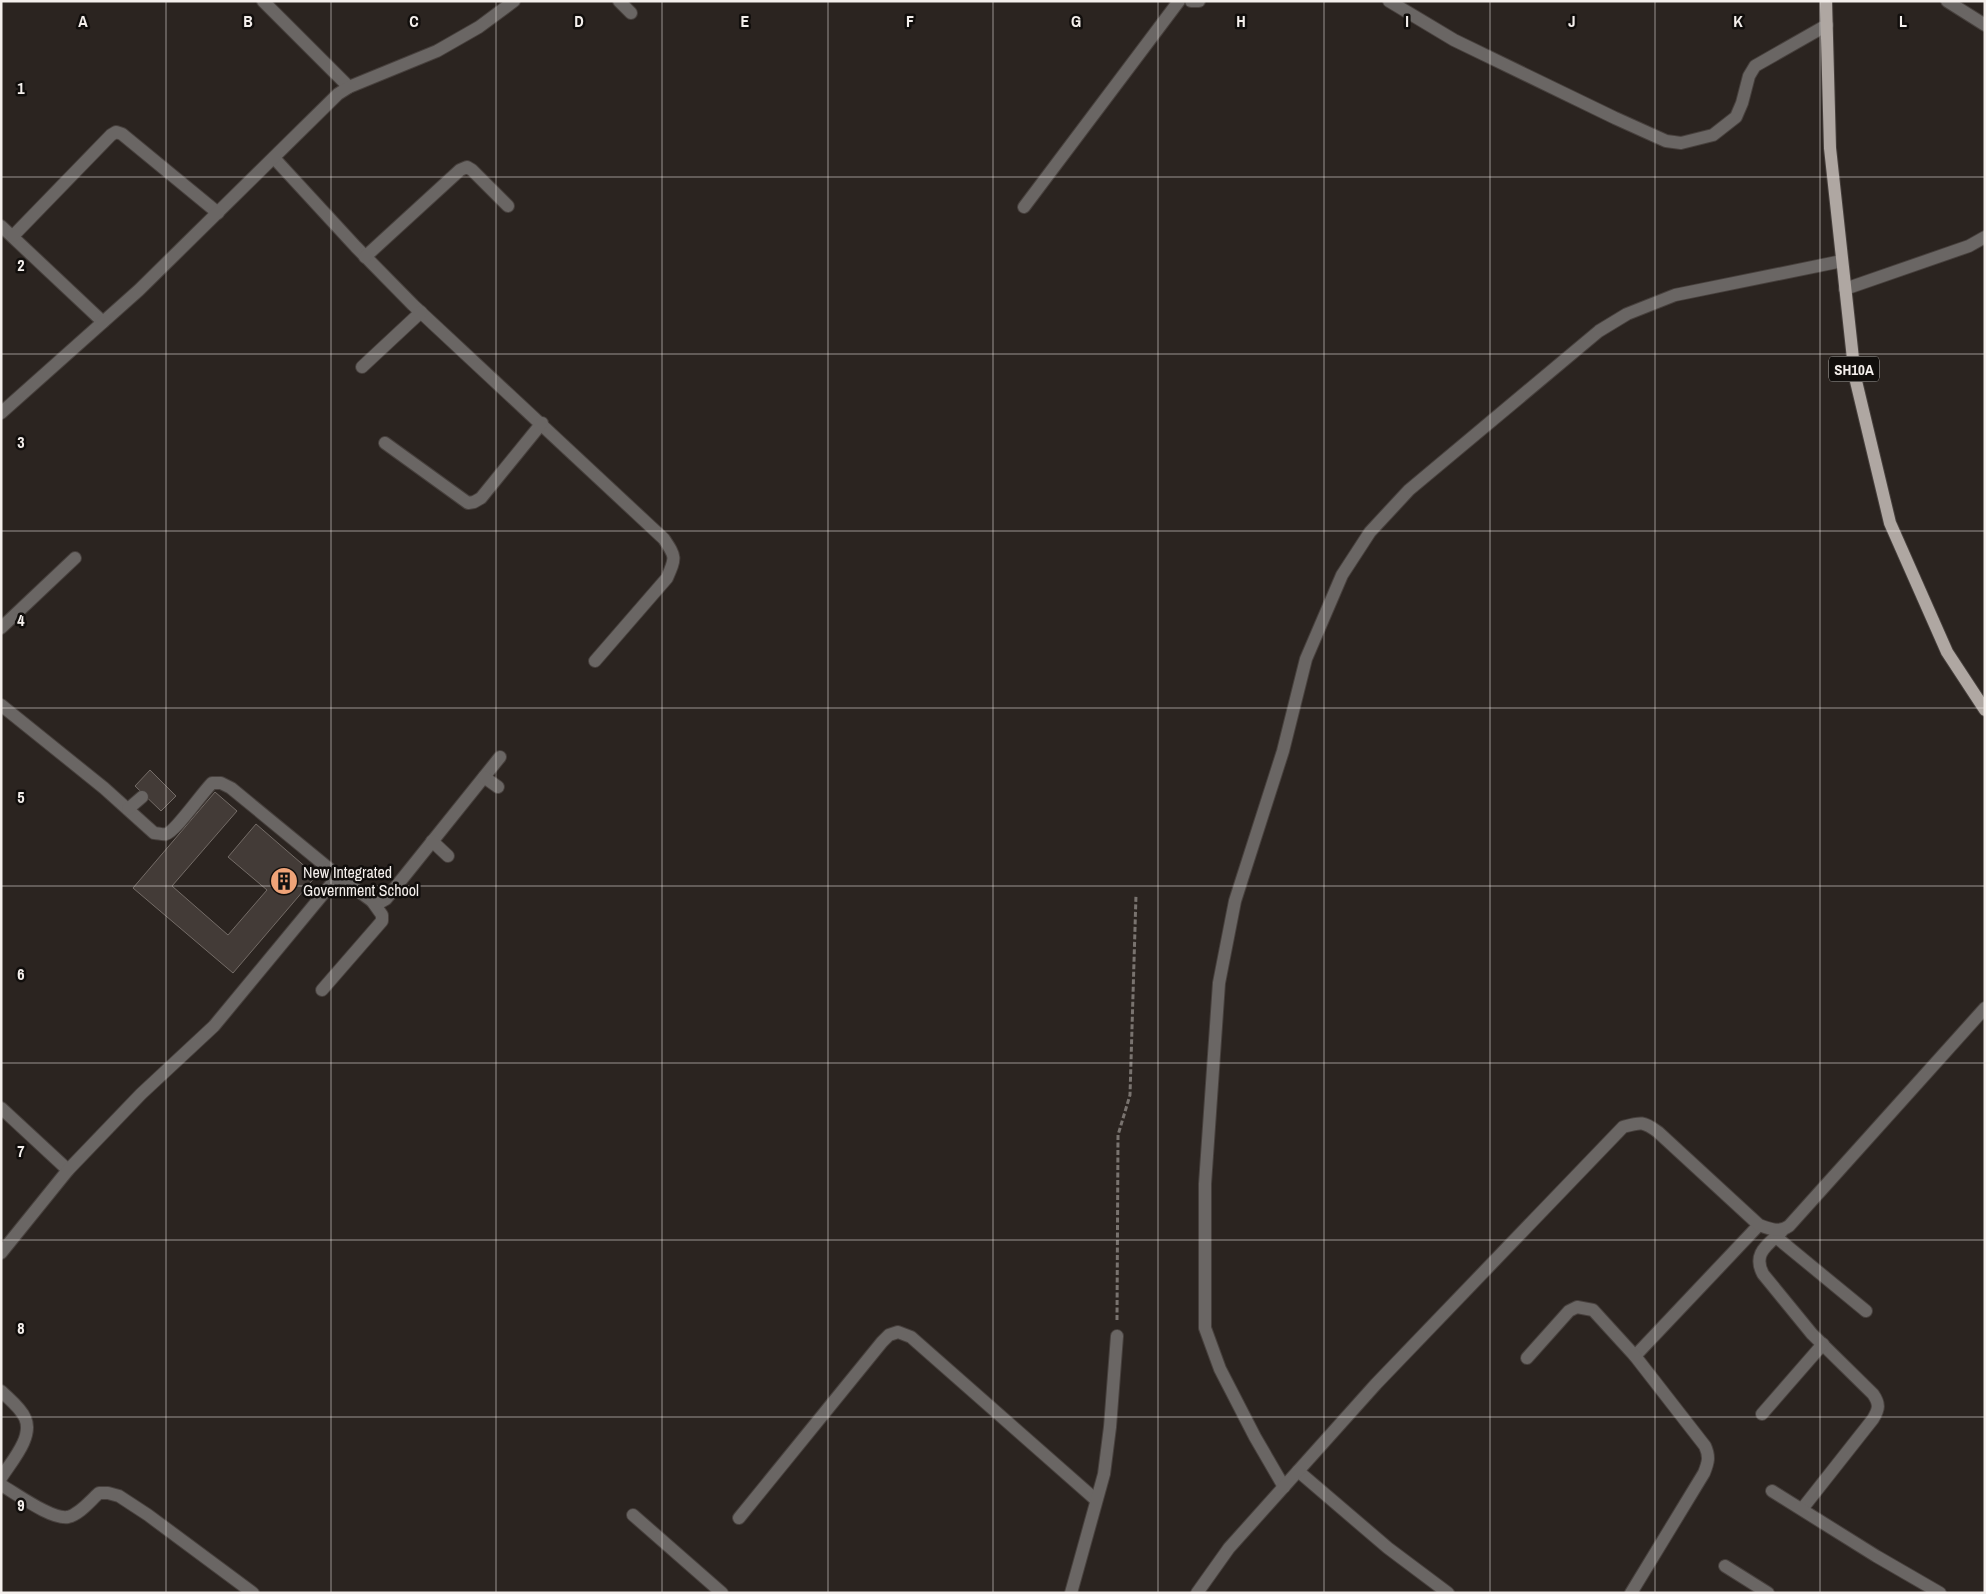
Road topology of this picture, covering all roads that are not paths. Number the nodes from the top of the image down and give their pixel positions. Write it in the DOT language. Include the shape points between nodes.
graph roads {
  1 [pos="263,1"];
  2 [pos="514,1"];
  3 [pos="619,1"];
  4 [pos="1179,1"];
  5 [pos="1191,1"];
  6 [pos="1199,1"];
  7 [pos="1389,1"];
  8 [pos="1826,1"];
  9 [pos="1947,1"];
  10 [pos="631,13"];
  11 [pos="1827,25"];
  12 [pos="1985,25"];
  13 [pos="349,87"];
  14 [pos="274,158"];
  15 [pos="508,206"];
  16 [pos="1024,206"];
  17 [pos="218,213"];
  18 [pos="1,226"];
  19 [pos="13,236"];
  20 [pos="1985,237"];
  21 [pos="366,257"];
  22 [pos="1842,261"];
  23 [pos="1845,289"];
  24 [pos="421,312"];
  25 [pos="103,322"];
  26 [pos="362,367"];
  27 [pos="1,413"];
  28 [pos="542,423"];
  29 [pos="385,443"];
  30 [pos="75,558"];
  31 [pos="1,628"];
  32 [pos="595,661"];
  33 [pos="1,705"];
  34 [pos="1985,710"];
  35 [pos="500,757"];
  36 [pos="484,777"];
  37 [pos="498,788"];
  38 [pos="142,797"];
  39 [pos="128,809"];
  40 [pos="432,842"];
  41 [pos="448,856"];
  42 [pos="338,876"];
  43 [pos="372,901"];
  44 [pos="322,990"];
  45 [pos="1985,1008"];
  46 [pos="1,1108"];
  47 [pos="68,1170"];
  48 [pos="1759,1226"];
  49 [pos="1779,1234"];
  50 [pos="1,1253"];
  51 [pos="1866,1311"];
  52 [pos="1117,1336"];
  53 [pos="1823,1344"];
  54 [pos="1635,1356"];
  55 [pos="1527,1358"];
  56 [pos="1,1392"];
  57 [pos="1762,1414"];
  58 [pos="1298,1470"];
  59 [pos="1,1478"];
  60 [pos="1,1486"];
  61 [pos="1284,1487"];
  62 [pos="1772,1491"];
  63 [pos="1096,1500"];
  64 [pos="1802,1509"];
  65 [pos="633,1515"];
  66 [pos="739,1518"];
  67 [pos="1725,1566"];
  68 [pos="253,1593"];
  69 [pos="722,1593"];
  70 [pos="1071,1593"];
  71 [pos="1197,1593"];
  72 [pos="1448,1593"];
  73 [pos="1631,1593"];
  74 [pos="1768,1593"];
  75 [pos="1940,1593"];
  1 -- 13 [label="street"];
  2 -- 13 [label="street" via="479,27 437,51"];
  3 -- 10 [label="street"];
  4 -- 16 [label="street"];
  5 -- 6 [label="street"];
  7 -- 11 [label="street" via="1454,40 1666,141 1681,143 1713,134 1736,117 1755,66"];
  8 -- 11 [label="main road, SH10A"];
  9 -- 12 [label="street"];
  11 -- 22 [label="main road, SH10A" via="1830,148"];
  13 -- 14 [label="street"];
  14 -- 17 [label="street"];
  14 -- 21 [label="street"];
  15 -- 21 [label="street" via="466,167"];
  17 -- 19 [label="street" via="116,132"];
  17 -- 25 [label="street"];
  18 -- 19 [label="street"];
  19 -- 25 [label="street"];
  20 -- 23 [label="street" via="1968,246"];
  21 -- 24 [label="street"];
  22 -- 23 [label="main road, SH10A"];
  22 -- 61 [label="street" via="1675,295 1627,314 1599,331 1409,490 1370,532 1342,575 1306,660 1283,751 1235,901 1219,983 1204,1184 1205,1328 1220,1369"];
  23 -- 34 [label="main road, SH10A" via="1854,377 1890,523 1947,652"];
  24 -- 26 [label="street"];
  24 -- 28 [label="street"];
  25 -- 27 [label="street"];
  28 -- 29 [label="street" via="481,498 468,503"];
  28 -- 32 [label="street" via="664,538 674,553 666,578"];
  30 -- 31 [label="street"];
  33 -- 39 [label="street"];
  35 -- 36 [label="street"];
  36 -- 37 [label="street"];
  36 -- 40 [label="street"];
  38 -- 39 [label="street"];
  39 -- 42 [label="street" via="154,832 165,834 173,831 201,793 212,784 221,783"];
  40 -- 41 [label="street"];
  40 -- 43 [label="street" via="386,899"];
  42 -- 43 [label="street"];
  42 -- 47 [label="street" via="214,1026 141,1094"];
  43 -- 44 [label="street" via="382,915 382,921"];
  45 -- 49 [label="street"];
  46 -- 47 [label="street"];
  47 -- 50 [label="street"];
  48 -- 49 [label="street"];
  48 -- 54 [label="street"];
  48 -- 58 [label="street" via="1652,1128 1639,1122 1623,1127 1376,1384"];
  49 -- 51 [label="street"];
  49 -- 53 [label="street" via="1762,1252 1758,1265"];
  52 -- 63 [label="street" via="1104,1474"];
  53 -- 57 [label="street"];
  53 -- 64 [label="street" via="1874,1394 1878,1411"];
  54 -- 55 [label="street" via="1593,1310 1582,1307 1570,1311"];
  54 -- 73 [label="street" via="1705,1446 1709,1461"];
  56 -- 59 [label="street" via="25,1418 28,1429 25,1440"];
  58 -- 61 [label="street"];
  58 -- 72 [label="street" via="1388,1548"];
  60 -- 68 [label="street" via="57,1517 69,1517 78,1512 99,1493 119,1496"];
  61 -- 71 [label="street" via="1229,1548"];
  62 -- 64 [label="street"];
  63 -- 66 [label="street" via="911,1338 898,1332 882,1342"];
  63 -- 70 [label="street"];
  64 -- 75 [label="street"];
  65 -- 69 [label="street"];
  67 -- 74 [label="street"];
}
